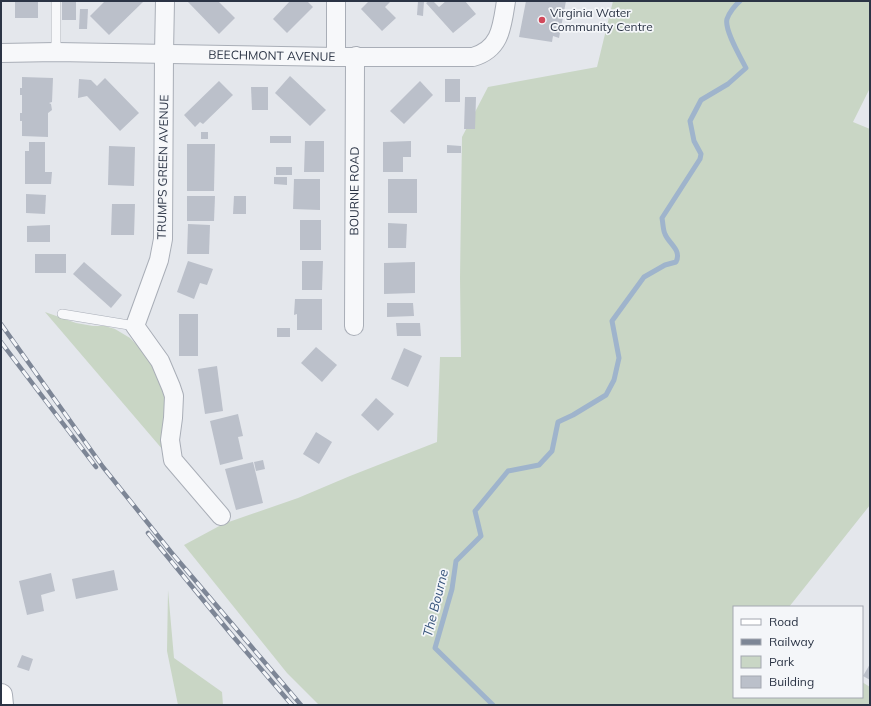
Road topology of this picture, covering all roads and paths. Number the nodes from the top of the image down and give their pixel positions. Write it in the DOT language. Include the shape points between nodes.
graph roads {
  1 [pos="56,1"];
  2 [pos="165,1"];
  3 [pos="336,1"];
  4 [pos="506,1"];
  5 [pos="56,52"];
  6 [pos="1,53"];
  7 [pos="164,53"];
  8 [pos="356,56"];
  9 [pos="336,57"];
  10 [pos="62,314"];
  11 [pos="135,326"];
  12 [pos="354,326"];
  13 [pos="221,516"];
  14 [pos="1,695"];
  15 [pos="2,705"];
  1 -- 5 [label="lane"];
  2 -- 7 [label="street, TRUMPS GREEN AVENUE"];
  3 -- 9 [label="street"];
  4 -- 8 [label="street, BEECHMONT AVENUE" via="498,39 490,48 476,56"];
  5 -- 6 [label="street, BEECHMONT AVENUE"];
  5 -- 7 [label="street, BEECHMONT AVENUE"];
  7 -- 9 [label="street, BEECHMONT AVENUE"];
  7 -- 11 [label="street, TRUMPS GREEN AVENUE" via="163,239 159,260"];
  8 -- 9 [label="street, BEECHMONT AVENUE"];
  8 -- 12 [label="street, BOURNE ROAD"];
  10 -- 11 [label="lane"];
  11 -- 13 [label="street" via="160,361 174,396 170,440 173,460"];
  14 -- 15 [label="street"];
}
